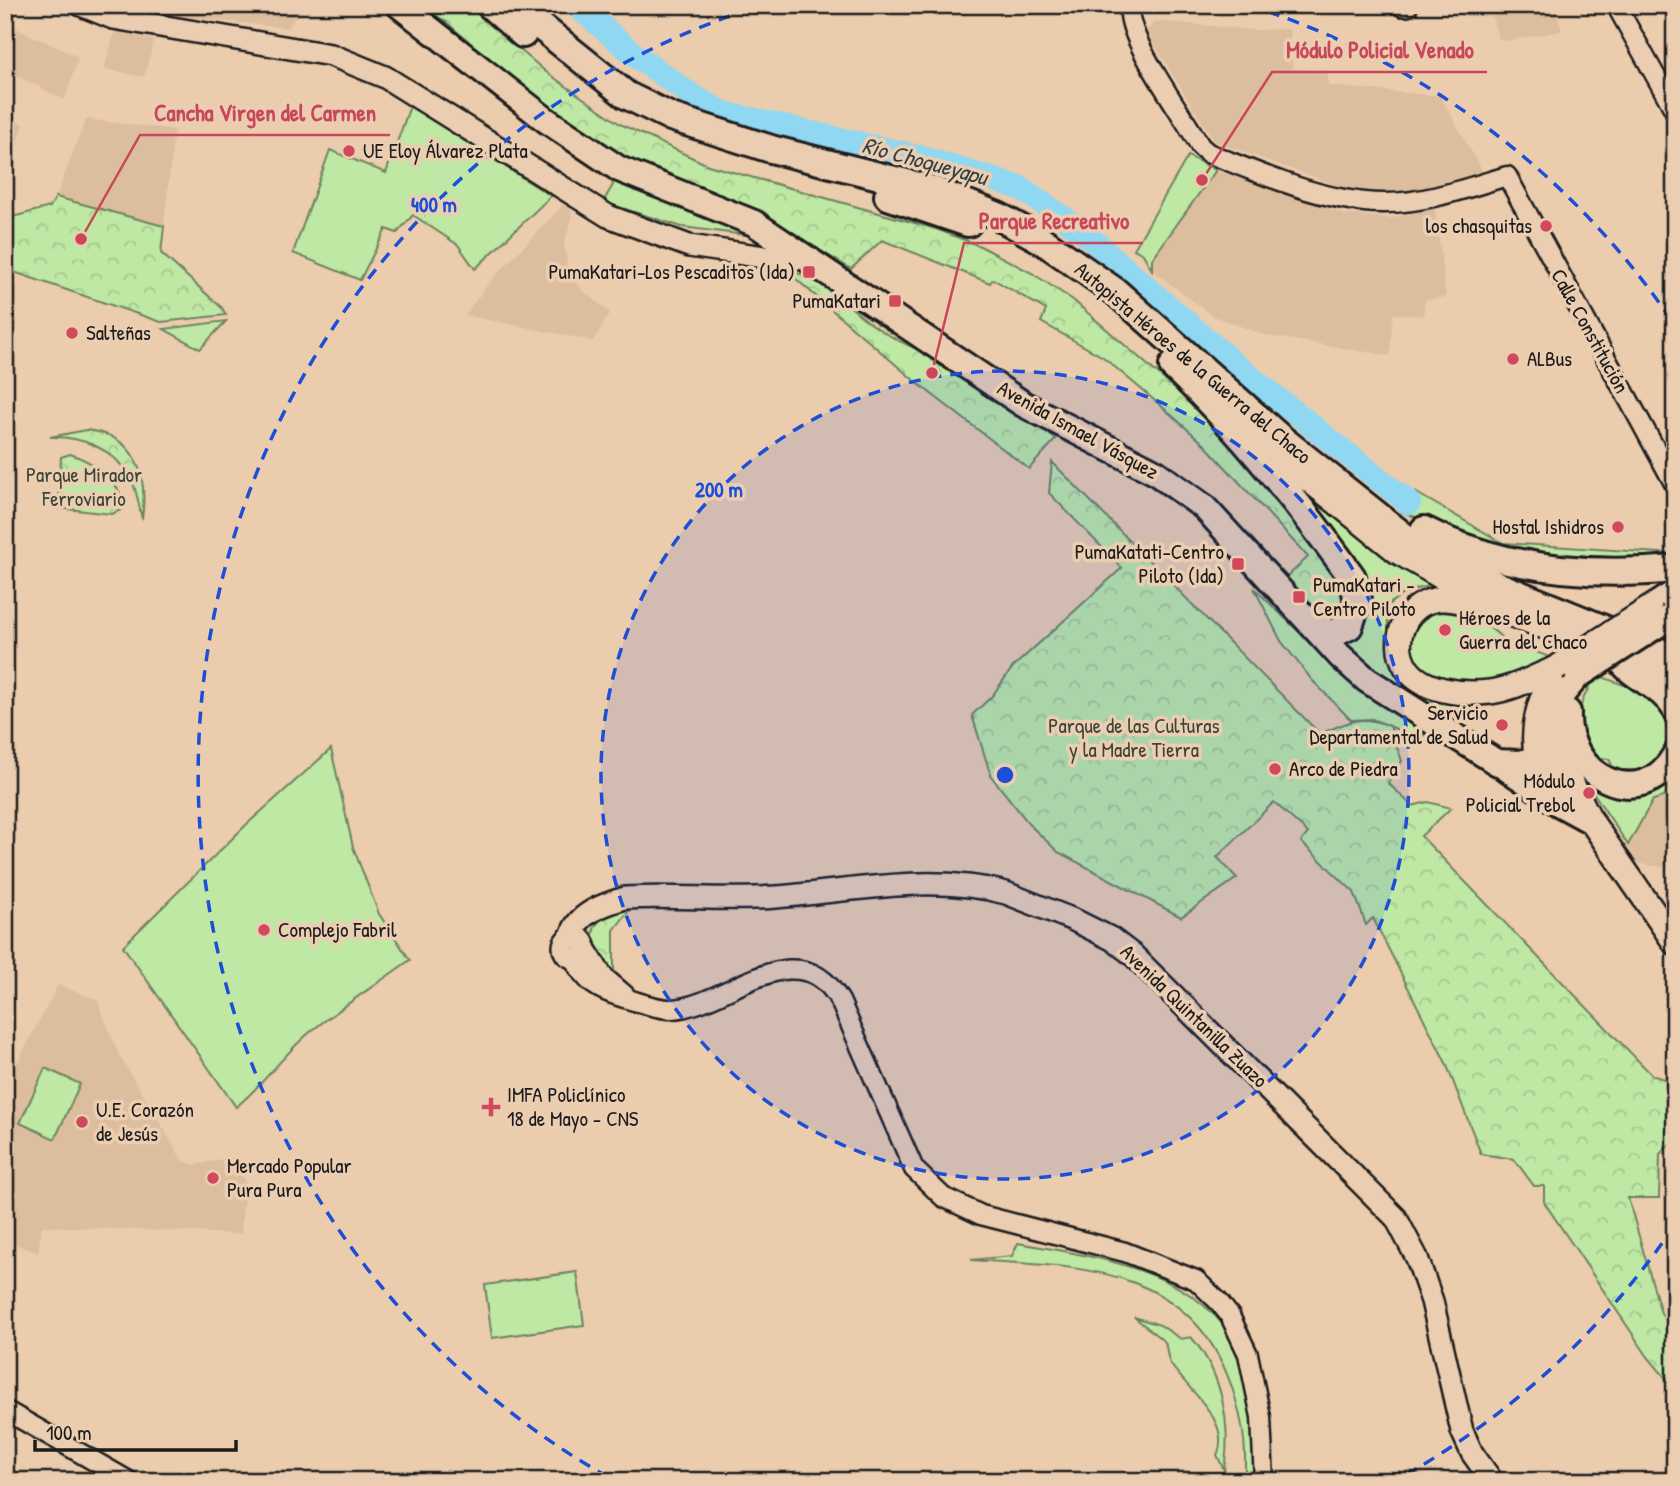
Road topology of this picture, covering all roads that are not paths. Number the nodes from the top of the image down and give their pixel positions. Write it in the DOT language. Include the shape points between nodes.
graph roads {
  1 [pos="81,5"];
  2 [pos="399,5"];
  3 [pos="490,5"];
  4 [pos="514,5"];
  5 [pos="1616,5"];
  6 [pos="1128,6"];
  7 [pos="1675,111"];
  8 [pos="810,258"];
  9 [pos="1212,402"];
  10 [pos="1279,437"];
  11 [pos="1675,485"];
  12 [pos="1675,569"];
  13 [pos="1675,592"];
  14 [pos="1499,610"];
  15 [pos="1665,613"];
  16 [pos="1316,628"];
  17 [pos="1617,656"];
  18 [pos="1675,658"];
  19 [pos="1570,674"];
  20 [pos="1675,676"];
  21 [pos="1675,709"];
  22 [pos="1546,755"];
  23 [pos="1675,755"];
  24 [pos="1496,762"];
  25 [pos="1591,821"];
  26 [pos="1675,943"];
  27 [pos="578,946"];
  28 [pos="5,1410"];
  29 [pos="129,1481"];
  30 [pos="1264,1481"];
  31 [pos="1492,1481"];
  1 -- 8 [label="main road" via="113,18 345,60 385,77 608,216 689,246 779,259"];
  2 -- 8 [label="highway, Avenida Ismael Vásquez" via="546,120 619,169 754,223"];
  3 -- 9 [label="highway, Autopista Héroes de la Guerra del Chaco" via="579,81 669,134 921,205 1030,252 1106,303"];
  4 -- 10 [label="highway, Autopista Héroes de la Guerra del Chaco" via="626,95 671,117 771,149 931,189 1040,239 1116,292"];
  5 -- 7 [label="street"];
  6 -- 11 [label="street, Calle Constitución" via="1138,41 1208,153 1339,199 1383,204 1461,190 1507,176"];
  8 -- 16 [label="highway, Avenida Ismael Vásquez" via="1023,404 1155,472 1184,492 1204,507"];
  9 -- 14 [label="main road, Autopista Héroes de la Guerra del Chaco" via="1398,552"];
  9 -- 16 [label="highway" via="1352,577 1358,600 1349,626 1333,634"];
  10 -- 12 [label="highway" via="1384,508 1486,556 1542,568"];
  10 -- 18 [label="highway, Autopista Héroes de la Guerra del Chaco" via="1407,539 1499,586"];
  13 -- 15 [label="main road"];
  14 -- 17 [label="main road, Autopista Héroes de la Guerra del Chaco"];
  14 -- 19 [label="main road" via="1456,600 1423,604 1411,613 1399,636 1399,651 1407,669 1439,689 1463,692 1491,692"];
  15 -- 19 [label="highway, bridge"];
  16 -- 24 [label="highway, Avenida Ismael Vásquez" via="1367,680"];
  17 -- 20 [label="main road, Autopista Héroes de la Guerra del Chaco"];
  17 -- 21 [label="highway" via="1627,672 1656,687"];
  19 -- 22 [label="highway" via="1553,711"];
  19 -- 23 [label="highway" via="1567,728 1580,760 1593,773 1610,782 1636,783 1661,772"];
  22 -- 24 [label="highway" via="1509,765"];
  22 -- 25 [label="main road" via="1553,790"];
  24 -- 25 [label="highway, Avenida Ismael Vásquez"];
  25 -- 26 [label="main road"];
  27 -- 30 [label="street, Avenida Quintanilla Zuazo" via="581,974 597,989 671,1009 769,973 799,972 832,987 914,1169 943,1197 981,1215 1125,1252 1196,1280 1219,1302 1248,1354 1261,1417"];
  27 -- 31 [label="main road, Avenida Quintanilla Zuazo" via="625,898 775,897 836,888 922,884 988,888 1030,901 1112,939 1250,1068 1396,1218 1432,1301 1462,1431"];
  28 -- 29 [label="street"];
}
